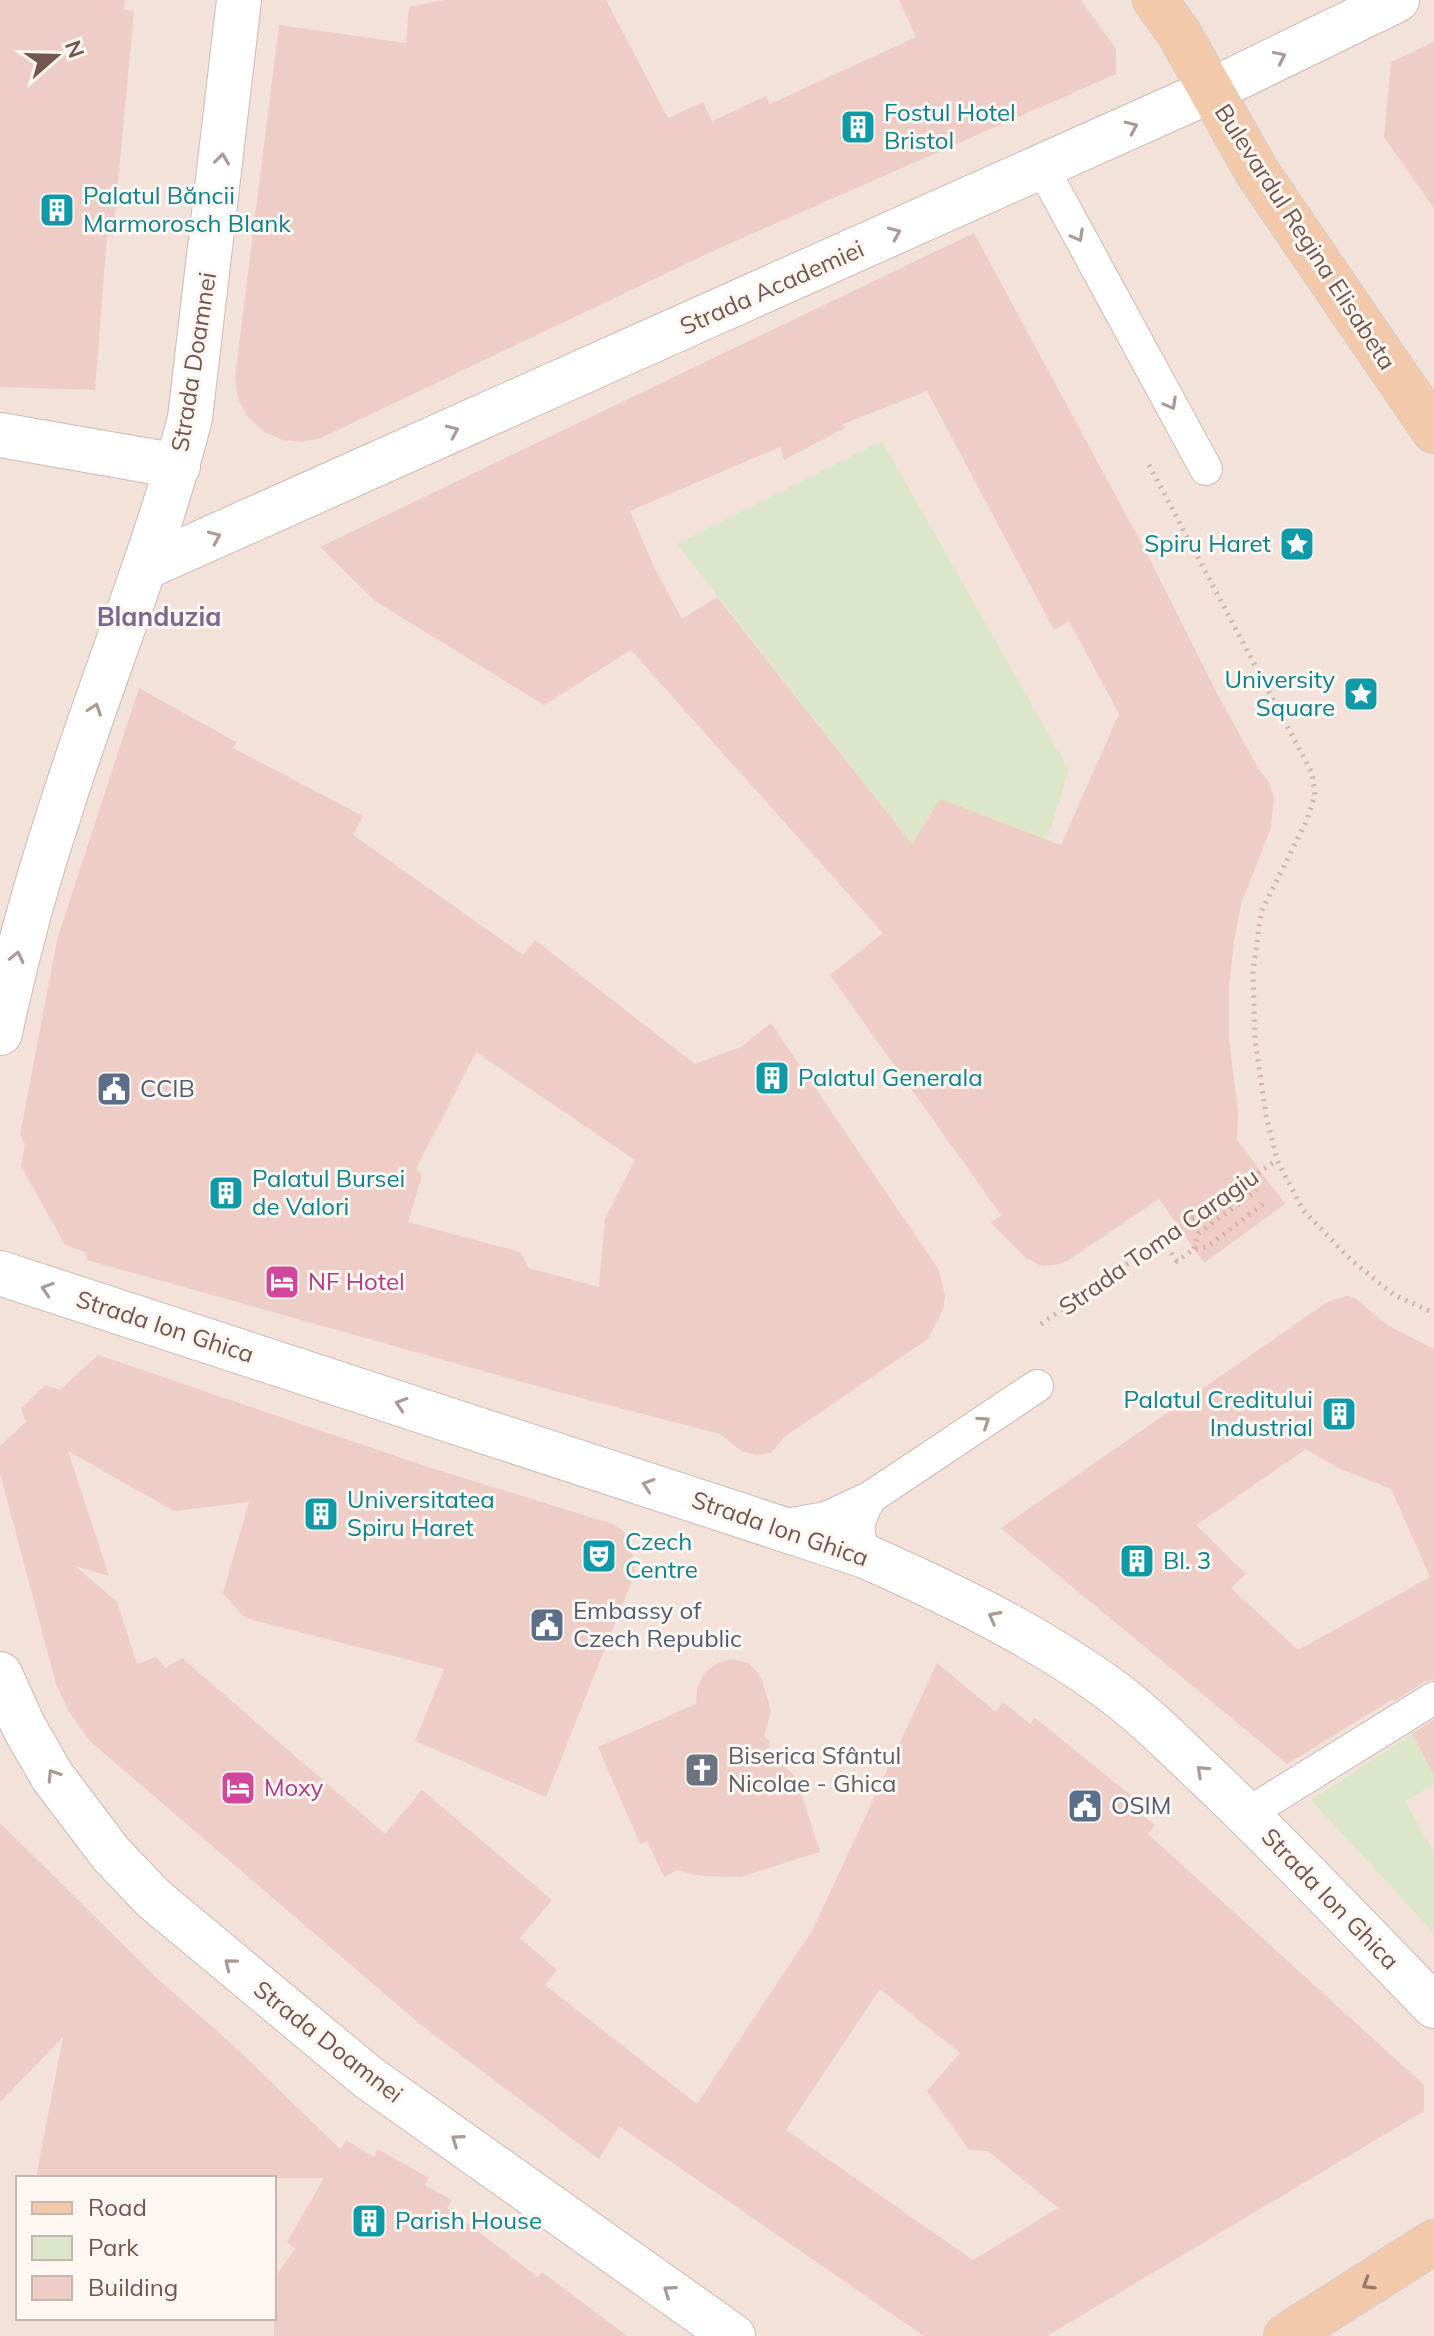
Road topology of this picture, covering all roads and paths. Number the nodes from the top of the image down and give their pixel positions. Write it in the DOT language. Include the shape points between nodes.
graph roads {
  1 [pos="239,0"];
  2 [pos="1155,0"];
  3 [pos="1397,0"];
  4 [pos="1210,91"];
  5 [pos="1042,167"];
  6 [pos="1434,431"];
  7 [pos="0,435"];
  8 [pos="1145,456"];
  9 [pos="178,466"];
  10 [pos="1206,469"];
  11 [pos="144,568"];
  12 [pos="0,1033"];
  13 [pos="1277,1160"];
  14 [pos="1257,1190"];
  15 [pos="1266,1202"];
  16 [pos="1162,1240"];
  17 [pos="1194,1249"];
  18 [pos="0,1273"];
  19 [pos="1434,1313"];
  20 [pos="1041,1324"];
  21 [pos="1037,1386"];
  22 [pos="871,1497"];
  23 [pos="776,1527"];
  24 [pos="865,1556"];
  25 [pos="0,1674"];
  26 [pos="1434,1698"];
  27 [pos="1247,1814"];
  28 [pos="1434,2006"];
  29 [pos="1434,2242"];
  30 [pos="733,2336"];
  31 [pos="1286,2336"];
  9 -- 1 [label="street, Strada Doamnei, one-way" via="190,418"];
  2 -- 4 [label="main road, Bulevardul Regina Elisabeta"];
  4 -- 3 [label="street, Strada Academiei, one-way"];
  5 -- 4 [label="street, Strada Academiei, one-way"];
  4 -- 6 [label="main road, Bulevardul Regina Elisabeta" via="1257,172"];
  5 -- 10 [label="lane, one-way"];
  11 -- 5 [label="street, Strada Academiei, one-way"];
  7 -- 9 [label="street"];
  8 -- 13 [label="path" via="1312,773 1315,795 1307,820 1261,912 1253,972 1255,1040"];
  9 -- 11 [label="street, Strada Doamnei"];
  12 -- 11 [label="street, Strada Doamnei, one-way" via="25,925 62,804"];
  13 -- 16 [label="path, Strada Toma Caragiu"];
  13 -- 19 [label="path" via="1303,1210 1351,1260 1394,1295"];
  14 -- 17 [label="path" via="1199,1233"];
  15 -- 17 [label="path" via="1207,1247"];
  16 -- 17 [label="path" via="1177,1261"];
  16 -- 20 [label="path, Strada Toma Caragiu"];
  23 -- 18 [label="street, Strada Ion Ghica, one-way"];
  22 -- 21 [label="lane, one-way"];
  22 -- 23 [label="lane" via="826,1518"];
  22 -- 24 [label="lane" via="859,1516"];
  23 -- 24 [label="street, Strada Ion Ghica"];
  27 -- 24 [label="street, Strada Ion Ghica, one-way" via="1148,1721 1054,1651"];
  30 -- 25 [label="street, Strada Doamnei, one-way" via="369,2078 154,1899 111,1854 52,1776"];
  26 -- 27 [label="lane"];
  27 -- 28 [label="street, Strada Ion Ghica"];
  29 -- 31 [label="main road, one-way"];
}
